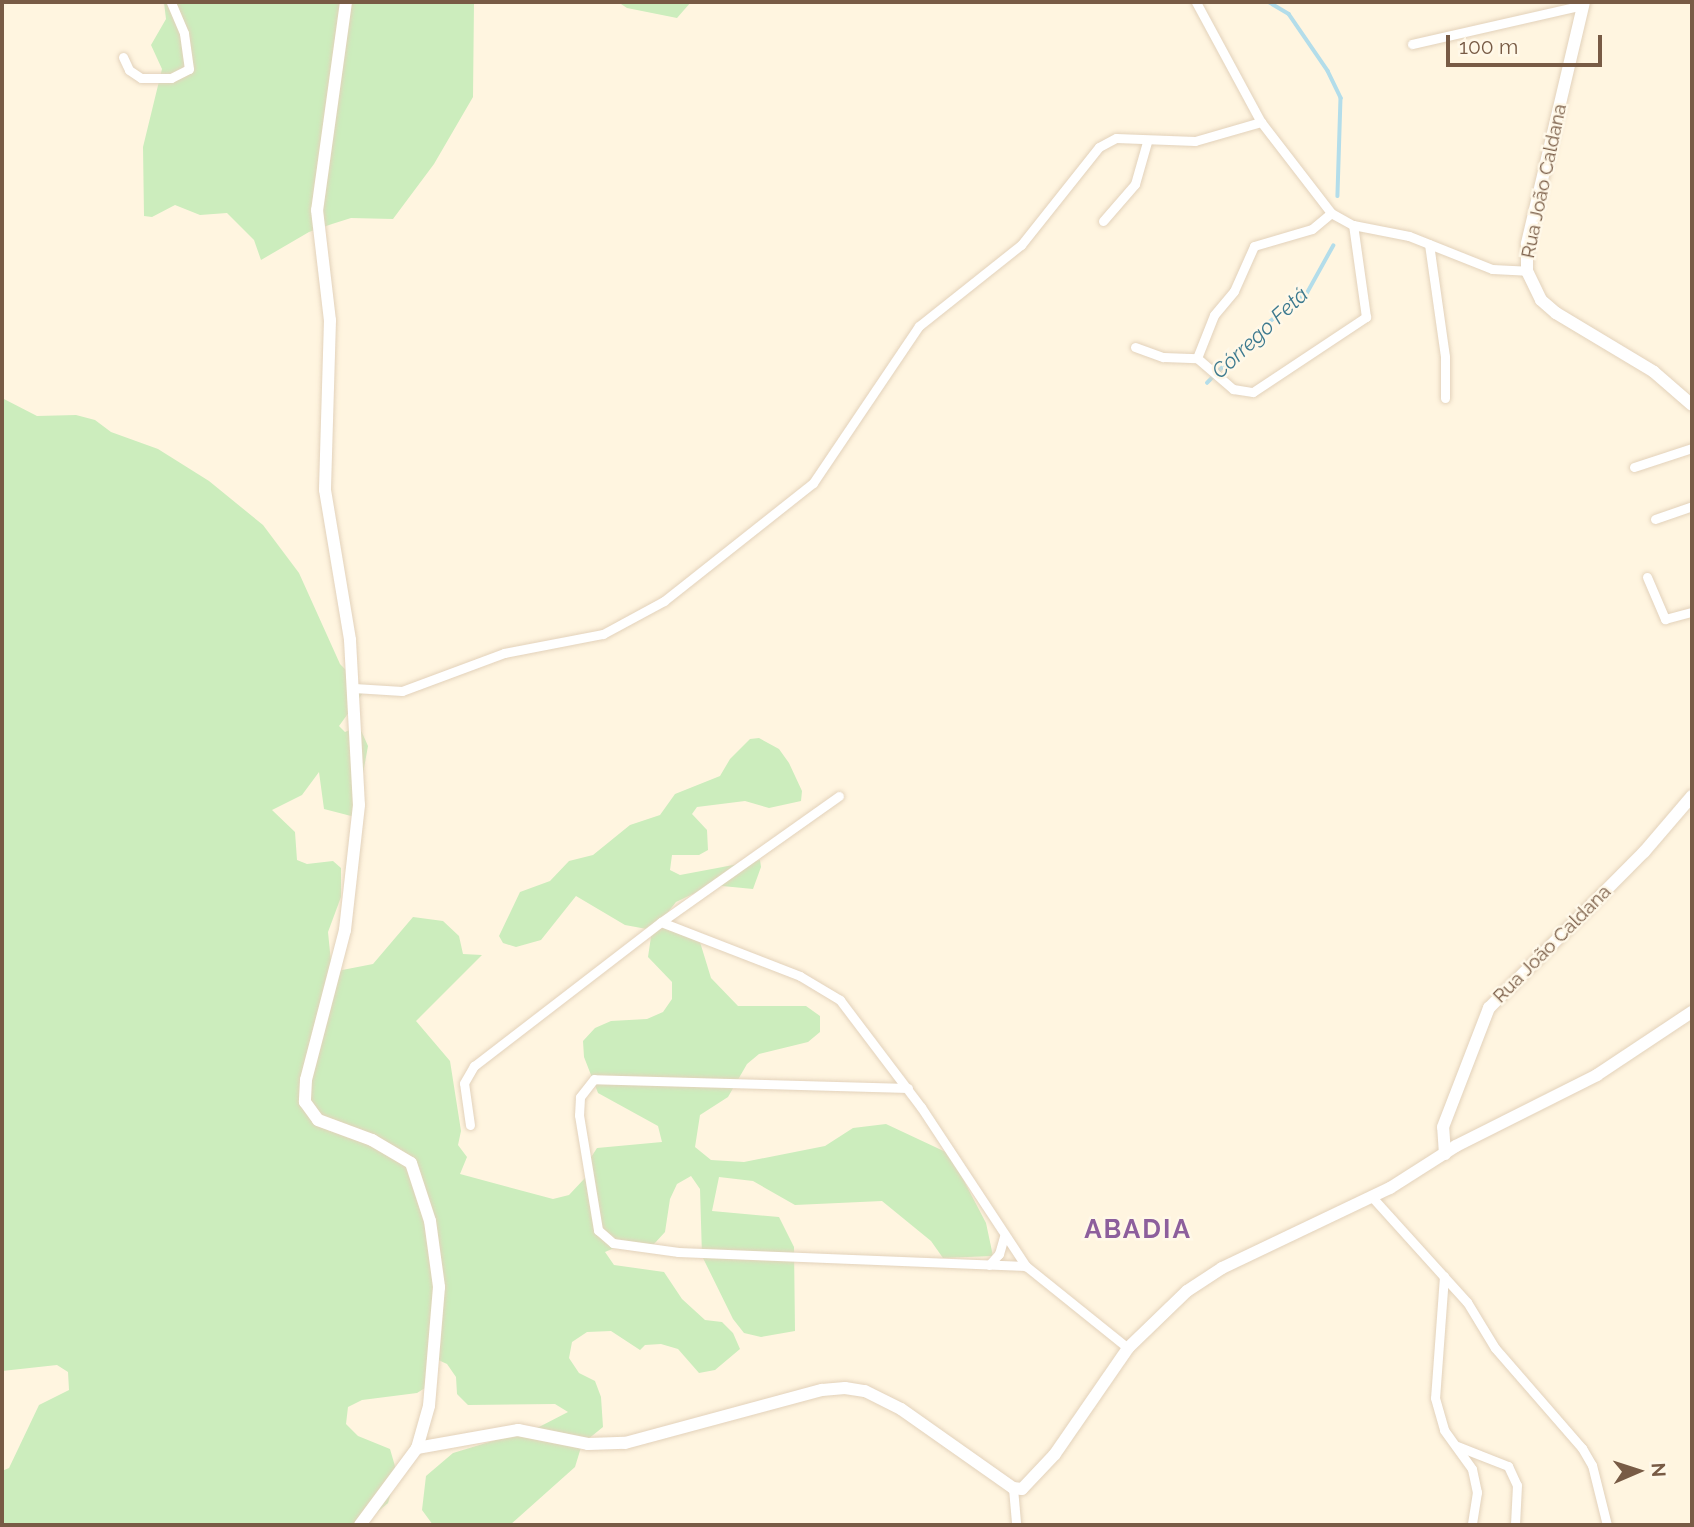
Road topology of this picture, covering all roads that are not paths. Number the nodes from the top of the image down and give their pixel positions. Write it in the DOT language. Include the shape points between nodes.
graph roads {
  1 [pos="171,2"];
  2 [pos="346,2"];
  3 [pos="1196,2"];
  4 [pos="1584,3"];
  5 [pos="1412,44"];
  6 [pos="123,57"];
  7 [pos="1261,122"];
  8 [pos="1147,142"];
  9 [pos="1331,213"];
  10 [pos="1103,220"];
  11 [pos="1353,225"];
  12 [pos="1429,244"];
  13 [pos="1527,271"];
  14 [pos="1135,347"];
  15 [pos="1197,358"];
  16 [pos="1445,398"];
  17 [pos="1692,405"];
  18 [pos="1692,447"];
  19 [pos="1633,467"];
  20 [pos="1692,506"];
  21 [pos="1655,519"];
  22 [pos="1647,577"];
  23 [pos="1692,612"];
  24 [pos="354,688"];
  25 [pos="839,796"];
  26 [pos="1692,796"];
  27 [pos="661,922"];
  28 [pos="1692,1012"];
  29 [pos="908,1088"];
  30 [pos="470,1125"];
  31 [pos="1450,1150"];
  32 [pos="1372,1197"];
  33 [pos="1004,1236"];
  34 [pos="989,1265"];
  35 [pos="1026,1266"];
  36 [pos="1444,1276"];
  37 [pos="1128,1348"];
  38 [pos="1457,1446"];
  39 [pos="417,1447"];
  40 [pos="1013,1488"];
  41 [pos="360,1525"];
  42 [pos="1016,1525"];
  43 [pos="1472,1525"];
  44 [pos="1515,1525"];
  45 [pos="1607,1525"];
  1 -- 6 [label="street" via="184,33 189,69 171,78 141,78 129,70"];
  2 -- 24 [label="street" via="317,210 330,320 325,489"];
  3 -- 7 [label="street"];
  4 -- 5 [label="street"];
  4 -- 13 [label="street, Rua João Caldana" via="1527,244"];
  7 -- 8 [label="street" via="1195,141"];
  7 -- 9 [label="street"];
  8 -- 10 [label="street" via="1135,184"];
  8 -- 24 [label="street" via="1116,138 1099,147 1021,245 919,326 813,483 664,601 603,634 504,653 402,691"];
  9 -- 11 [label="street"];
  9 -- 15 [label="street" via="1312,229 1254,246 1238,285 1210,323"];
  11 -- 12 [label="street"];
  11 -- 15 [label="street" via="1366,310 1362,323 1246,393 1233,389"];
  12 -- 13 [label="street" via="1492,269"];
  12 -- 16 [label="street" via="1445,356"];
  13 -- 17 [label="street, Rua João Caldana" via="1541,300 1556,313 1654,372"];
  14 -- 15 [label="street" via="1163,357"];
  18 -- 19 [label="street"];
  20 -- 21 [label="street"];
  22 -- 23 [label="street" via="1664,619"];
  24 -- 39 [label="street" via="359,805 353,874 345,930 305,1095 307,1110 318,1120 403,1155 423,1188 439,1287 429,1406"];
  25 -- 27 [label="street"];
  26 -- 31 [label="street, Rua João Caldana" via="1644,852 1489,1008 1441,1139"];
  27 -- 29 [label="street" via="823,987 840,1000"];
  27 -- 30 [label="street" via="474,1066 464,1083"];
  28 -- 31 [label="street" via="1597,1075"];
  29 -- 33 [label="street"];
  29 -- 34 [label="street" via="594,1079 580,1097 579,1115 598,1230 613,1243 678,1252"];
  31 -- 32 [label="street"];
  32 -- 36 [label="street"];
  32 -- 37 [label="street" via="1222,1268 1177,1300"];
  33 -- 34 [label="street" via="999,1254"];
  33 -- 35 [label="street"];
  34 -- 35 [label="street"];
  35 -- 37 [label="street"];
  36 -- 38 [label="street" via="1435,1398 1444,1430"];
  36 -- 45 [label="street" via="1539,1402 1583,1448"];
  37 -- 40 [label="street" via="1037,1477 1029,1486"];
  38 -- 43 [label="street" via="1472,1469 1477,1492"];
  38 -- 44 [label="street" via="1508,1466 1517,1485"];
  39 -- 40 [label="street" via="518,1430 588,1444 625,1443 822,1390 845,1388 865,1391 901,1409"];
  39 -- 41 [label="street"];
  40 -- 42 [label="street"];
}
